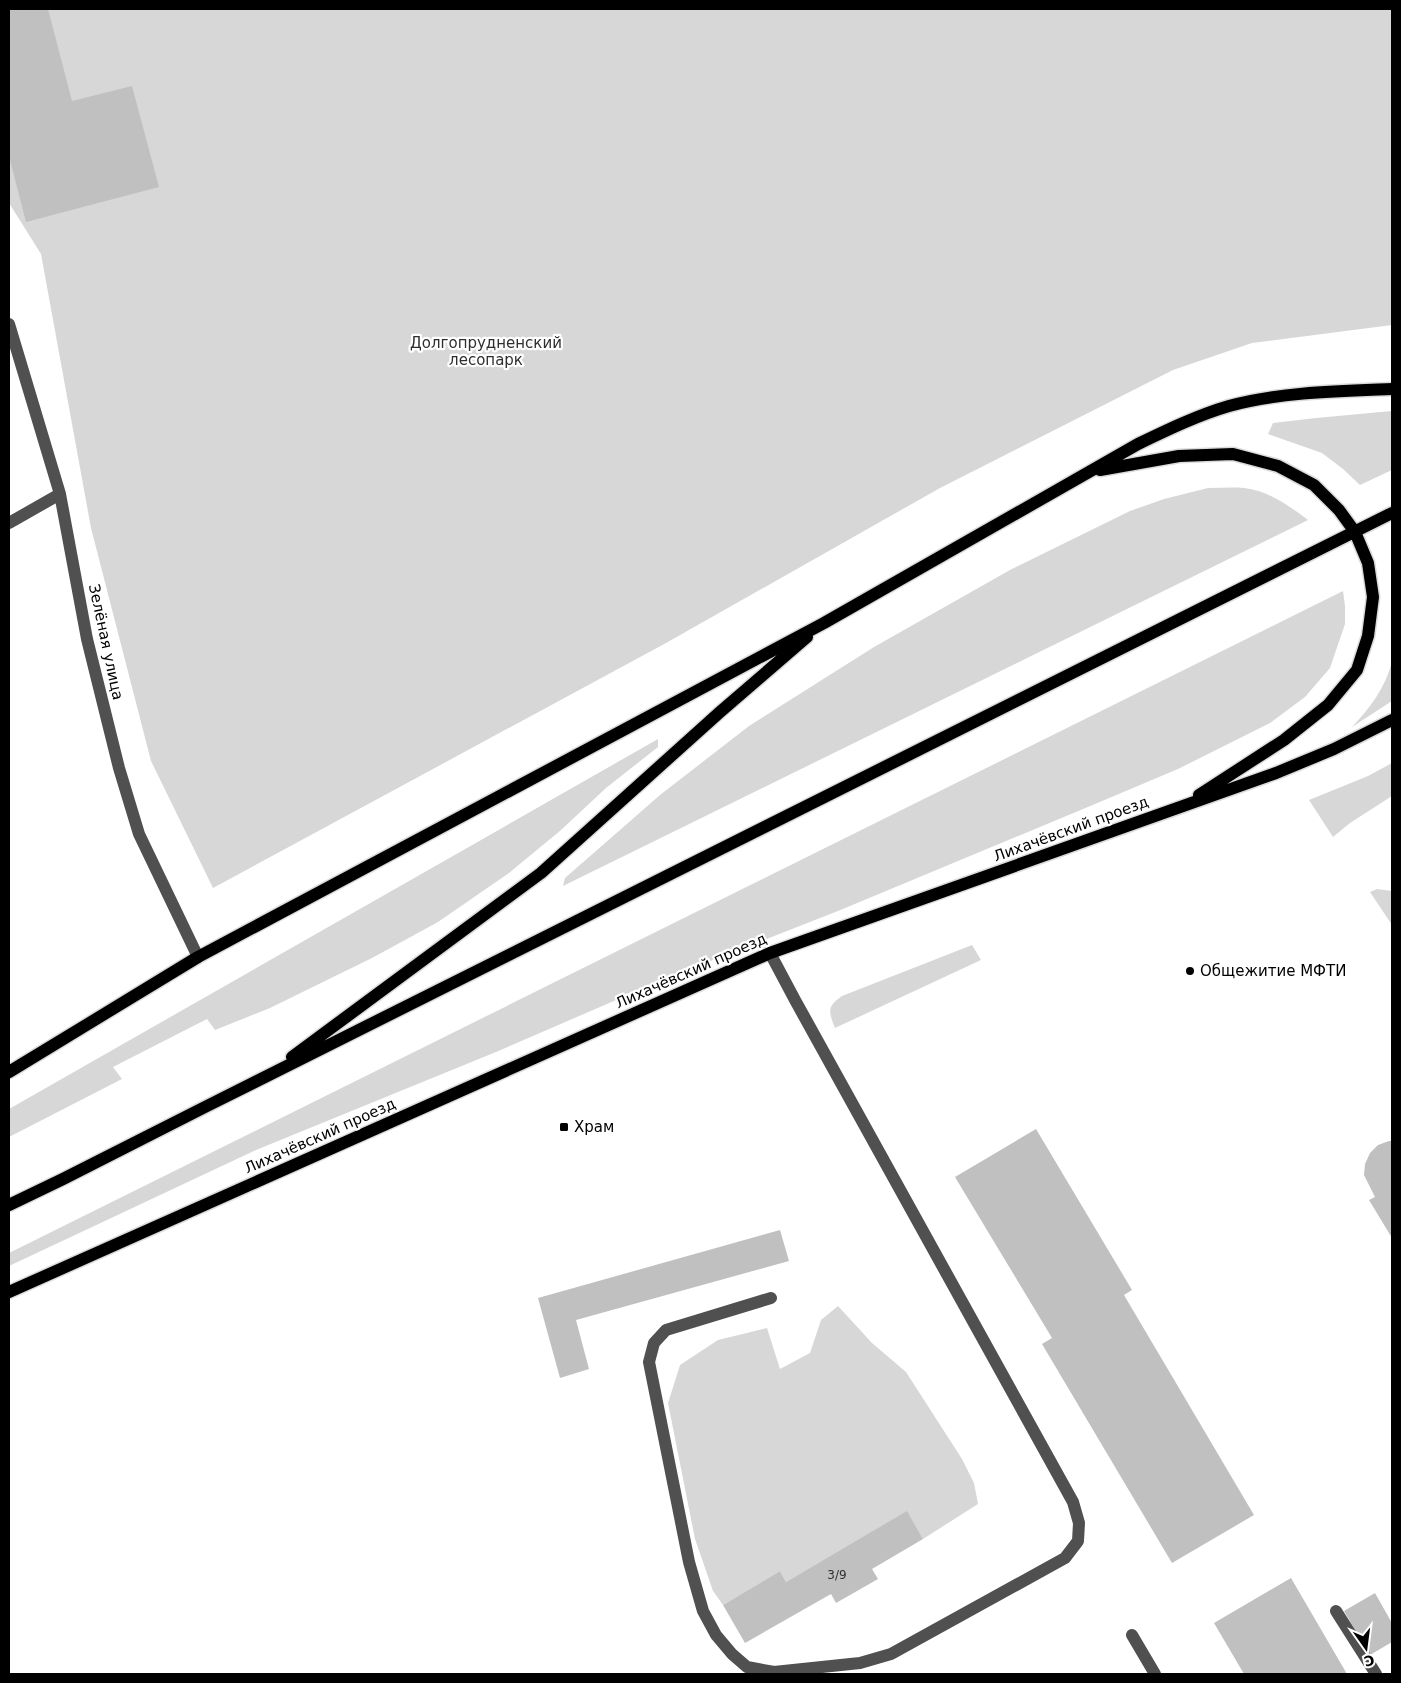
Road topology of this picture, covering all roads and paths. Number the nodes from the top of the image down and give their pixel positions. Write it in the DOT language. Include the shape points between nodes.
graph roads {
  1 [pos="9,324"];
  2 [pos="1392,389"];
  3 [pos="1092,471"];
  4 [pos="60,494"];
  5 [pos="1392,513"];
  6 [pos="9,523"];
  7 [pos="1355,532"];
  8 [pos="824,622"];
  9 [pos="1392,720"];
  10 [pos="1180,807"];
  11 [pos="770,953"];
  12 [pos="198,957"];
  13 [pos="9,1072"];
  14 [pos="264,1077"];
  15 [pos="63,1179"];
  16 [pos="9,1205"];
  17 [pos="9,1210"];
  18 [pos="11,1291"];
  19 [pos="771,1298"];
  20 [pos="1336,1612"];
  21 [pos="1132,1635"];
  22 [pos="1154,1674"];
  23 [pos="1376,1674"];
  1 -- 4 [label="street, Зелёная улица"];
  2 -- 3 [label="main road" via="1281,397 1230,406 1176,426"];
  3 -- 7 [label="main road" via="1179,456 1233,454 1278,466 1314,486"];
  3 -- 8 [label="main road"];
  4 -- 6 [label="street"];
  4 -- 12 [label="street, Зелёная улица" via="87,639 119,768 140,834"];
  5 -- 7 [label="main road"];
  7 -- 10 [label="main road" via="1368,563 1373,597 1368,636 1357,670 1328,705 1284,740"];
  7 -- 14 [label="main road"];
  8 -- 12 [label="main road"];
  8 -- 14 [label="main road" via="542,873"];
  9 -- 10 [label="main road, Лихачёвский проезд" via="1326,753"];
  10 -- 11 [label="main road, Лихачёвский проезд"];
  11 -- 18 [label="main road, Лихачёвский проезд"];
  11 -- 19 [label="street" via="1073,1502 1078,1542 1065,1558 891,1654 860,1663 774,1672 748,1667 732,1654 716,1635 704,1610 692,1570 649,1362 654,1344 666,1330"];
  12 -- 13 [label="main road"];
  14 -- 15 [label="main road"];
  15 -- 16 [label="main road"];
  15 -- 17 [label="main road"];
  20 -- 23 [label="street"];
  21 -- 22 [label="street"];
}
